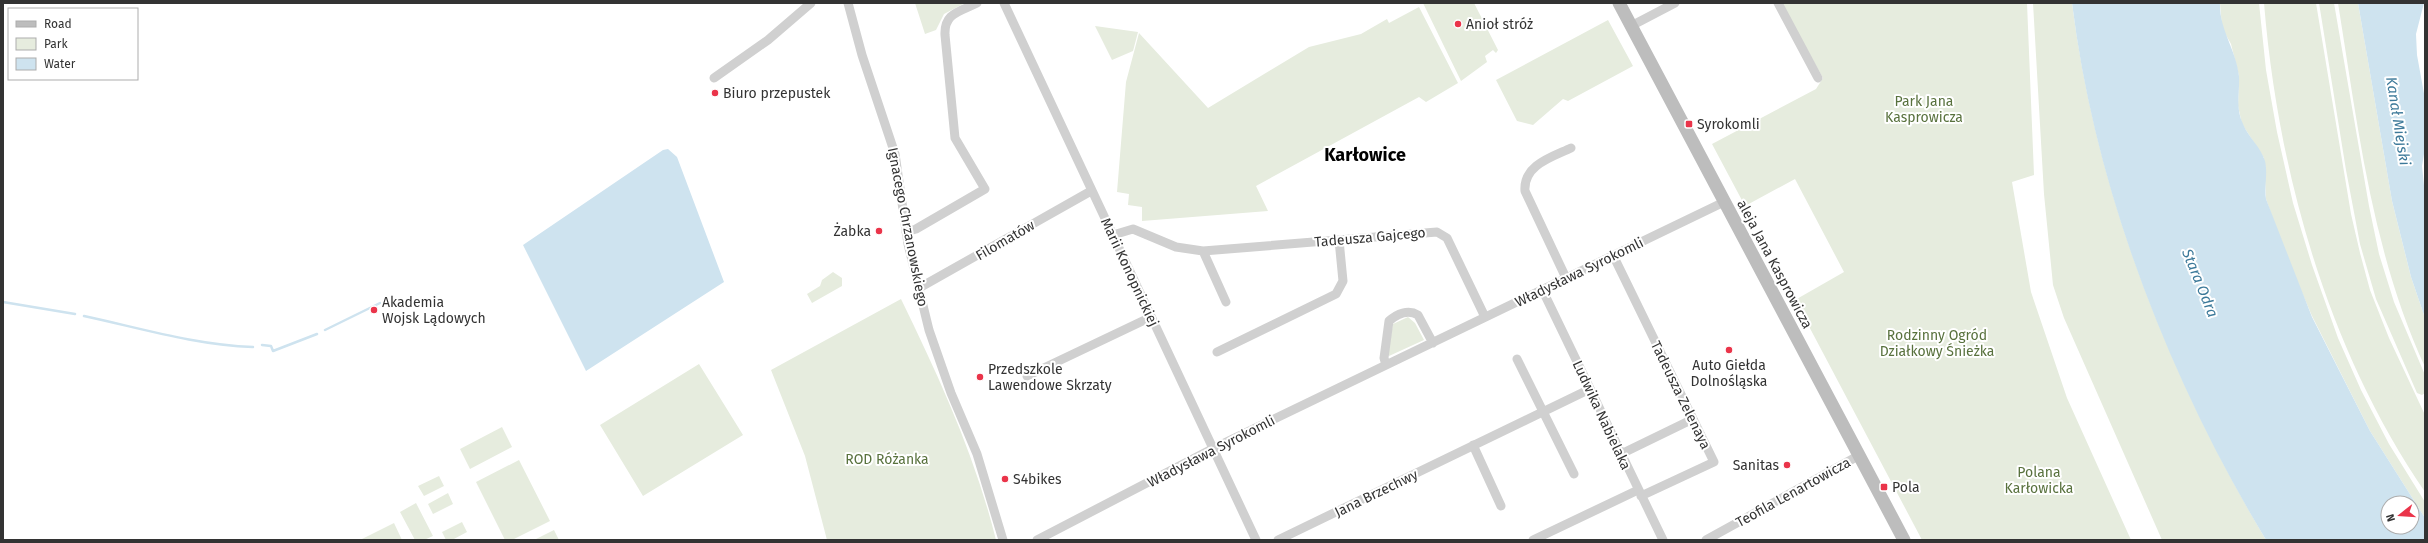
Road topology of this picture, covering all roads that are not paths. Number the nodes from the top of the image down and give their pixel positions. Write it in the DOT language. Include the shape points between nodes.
graph roads {
  1 [pos="812,3"];
  2 [pos="848,3"];
  3 [pos="977,3"];
  4 [pos="1004,3"];
  5 [pos="1619,3"];
  6 [pos="1675,3"];
  7 [pos="1778,3"];
  8 [pos="1631,26"];
  9 [pos="714,78"];
  10 [pos="1818,78"];
  11 [pos="1571,148"];
  12 [pos="1092,190"];
  13 [pos="1724,202"];
  14 [pos="906,232"];
  15 [pos="1113,235"];
  16 [pos="1339,240"];
  17 [pos="1203,251"];
  18 [pos="1613,255"];
  19 [pos="1566,278"];
  20 [pos="918,288"];
  21 [pos="1542,289"];
  22 [pos="1226,302"];
  23 [pos="1151,317"];
  24 [pos="1486,317"];
  25 [pos="1433,342"];
  26 [pos="1217,352"];
  27 [pos="1517,359"];
  28 [pos="1386,365"];
  29 [pos="1027,376"];
  30 [pos="1590,389"];
  31 [pos="1543,412"];
  32 [pos="1693,419"];
  33 [pos="1473,445"];
  34 [pos="1214,448"];
  35 [pos="1621,454"];
  36 [pos="1858,456"];
  37 [pos="1574,474"];
  38 [pos="1639,493"];
  39 [pos="1501,506"];
  40 [pos="1003,540"];
  41 [pos="1037,540"];
  42 [pos="1256,540"];
  43 [pos="1278,540"];
  44 [pos="1533,540"];
  45 [pos="1663,540"];
  46 [pos="1706,540"];
  47 [pos="1904,540"];
  1 -- 9 [label="street" via="768,40"];
  2 -- 14 [label="street, Ignacego Chrzanowskiego" via="862,55 895,154"];
  3 -- 14 [label="street" via="950,17 945,24 945,35 956,138 985,190 916,229"];
  4 -- 12 [label="street, Marii Konopnickiej"];
  5 -- 8 [label="street, aleja Jana Kasprowicza"];
  6 -- 8 [label="street"];
  7 -- 10 [label="street"];
  8 -- 13 [label="street, aleja Jana Kasprowicza"];
  11 -- 19 [label="street" via="1533,167 1524,184"];
  12 -- 15 [label="street, Marii Konopnickiej"];
  12 -- 20 [label="street, Filomatów"];
  13 -- 18 [label="street, Władysława Syrokomli"];
  13 -- 36 [label="street, aleja Jana Kasprowicza"];
  14 -- 20 [label="street, Ignacego Chrzanowskiego"];
  15 -- 17 [label="street, Tadeusza Gajcego" via="1133,229 1176,247"];
  15 -- 23 [label="street, Marii Konopnickiej"];
  16 -- 17 [label="street, Tadeusza Gajcego"];
  16 -- 24 [label="street, Tadeusza Gajcego" via="1437,232 1447,238"];
  16 -- 26 [label="street" via="1343,281 1336,294"];
  17 -- 22 [label="street"];
  18 -- 19 [label="street, Władysława Syrokomli"];
  18 -- 32 [label="street, Tadeusza Zelenaya"];
  19 -- 21 [label="street, Władysława Syrokomli"];
  20 -- 40 [label="street, Ignacego Chrzanowskiego" via="929,330 951,393 977,454"];
  21 -- 24 [label="street, Władysława Syrokomli"];
  21 -- 30 [label="street, Ludwika Nabielaka"];
  23 -- 29 [label="street"];
  23 -- 34 [label="street, Marii Konopnickiej"];
  24 -- 25 [label="street, Władysława Syrokomli"];
  25 -- 28 [label="street, Władysława Syrokomli"];
  25 -- 28 [label="street" via="1418,315 1408,312 1395,316 1389,321 1384,358"];
  27 -- 31 [label="street"];
  28 -- 34 [label="street, Władysława Syrokomli"];
  30 -- 31 [label="street, Jana Brzechwy"];
  30 -- 35 [label="street, Ludwika Nabielaka"];
  31 -- 33 [label="street, Jana Brzechwy"];
  31 -- 37 [label="street"];
  32 -- 35 [label="street"];
  32 -- 38 [label="street, Tadeusza Zelenaya" via="1714,462"];
  33 -- 39 [label="street"];
  33 -- 43 [label="street, Jana Brzechwy"];
  34 -- 41 [label="street, Władysława Syrokomli"];
  34 -- 42 [label="street, Marii Konopnickiej"];
  35 -- 38 [label="street, Ludwika Nabielaka"];
  36 -- 46 [label="street, Teofila Lenartowicza"];
  36 -- 47 [label="street, aleja Jana Kasprowicza"];
  38 -- 44 [label="street"];
  38 -- 45 [label="street, Ludwika Nabielaka"];
}
